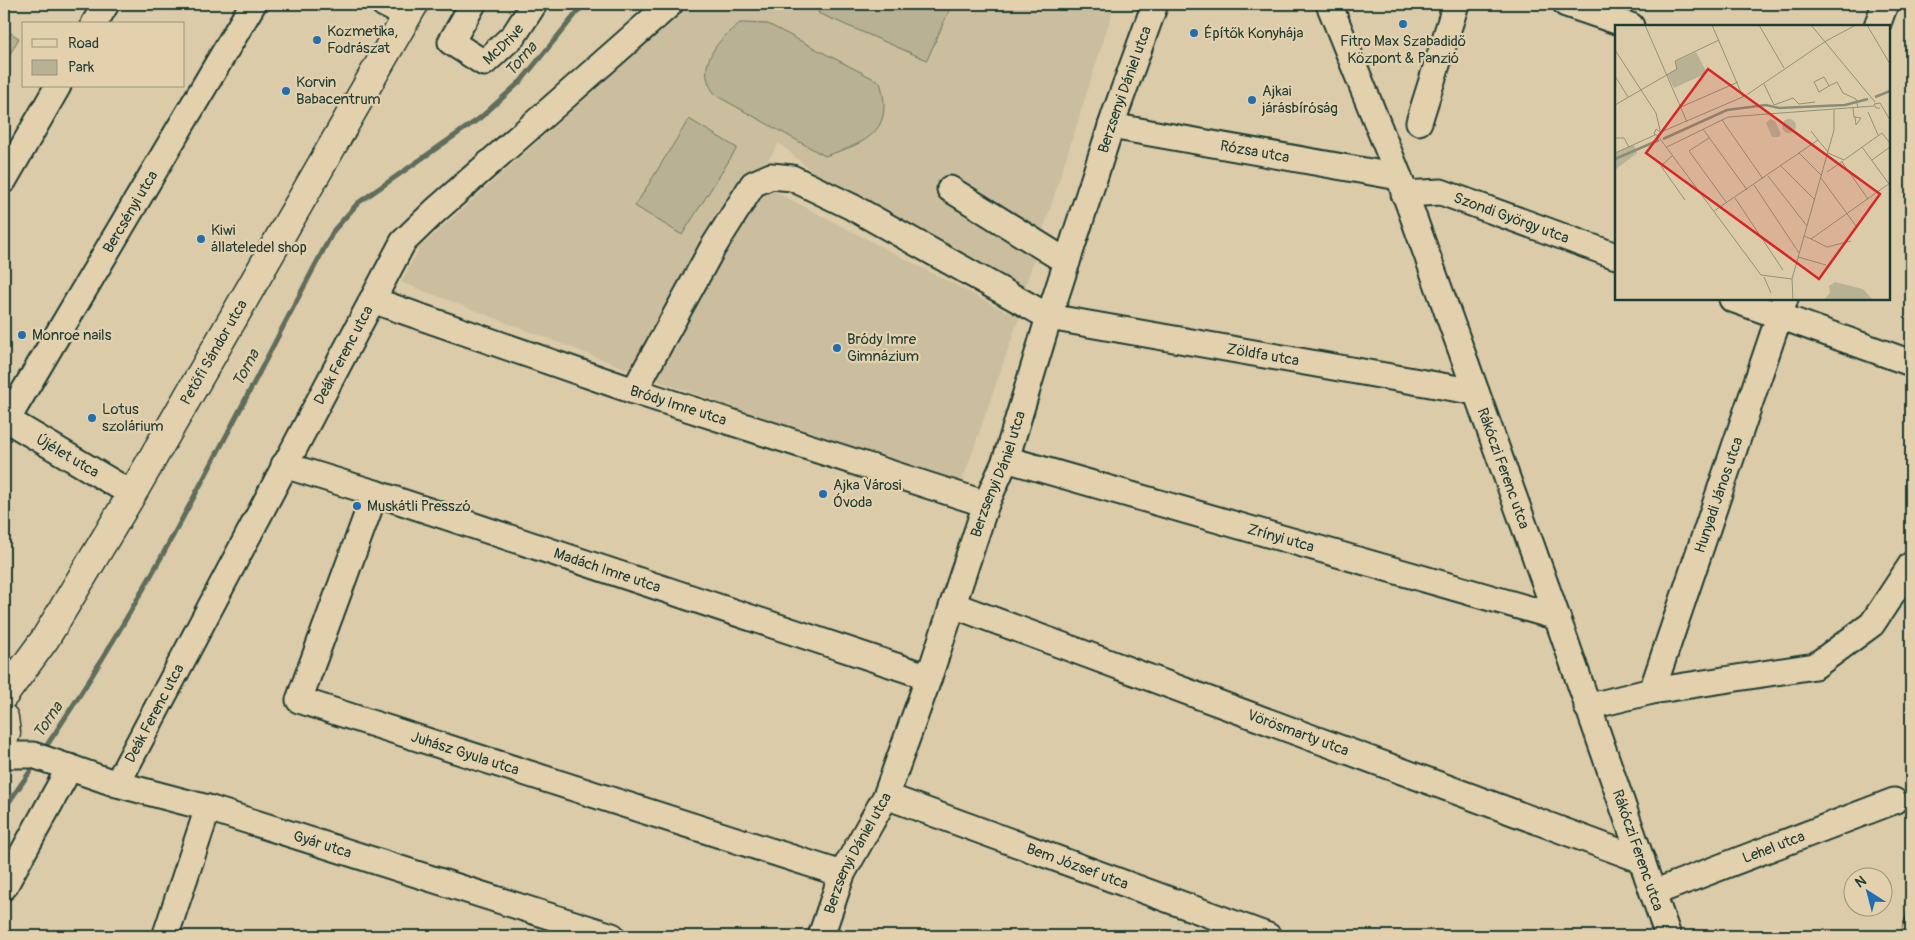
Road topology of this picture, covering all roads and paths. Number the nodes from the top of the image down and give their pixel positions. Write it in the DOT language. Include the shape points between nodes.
graph roads {
  1 [pos="106,4"];
  2 [pos="254,4"];
  3 [pos="384,4"];
  4 [pos="473,4"];
  5 [pos="534,4"];
  6 [pos="670,4"];
  7 [pos="1155,4"];
  8 [pos="1329,4"];
  9 [pos="1456,4"];
  10 [pos="1566,4"];
  11 [pos="1885,4"];
  12 [pos="411,10"];
  13 [pos="95,22"];
  14 [pos="1628,25"];
  15 [pos="1877,25"];
  16 [pos="57,88"];
  17 [pos="1420,122"];
  18 [pos="1111,126"];
  19 [pos="4,180"];
  20 [pos="1401,186"];
  21 [pos="950,190"];
  22 [pos="1615,256"];
  23 [pos="1067,262"];
  24 [pos="372,300"];
  25 [pos="1738,300"];
  26 [pos="1782,307"];
  27 [pos="1049,317"];
  28 [pos="1911,363"];
  29 [pos="634,391"];
  30 [pos="1476,392"];
  31 [pos="6,419"];
  32 [pos="1006,459"];
  33 [pos="284,465"];
  34 [pos="375,493"];
  35 [pos="132,494"];
  36 [pos="986,504"];
  37 [pos="1911,565"];
  38 [pos="953,605"];
  39 [pos="1557,617"];
  40 [pos="929,677"];
  41 [pos="1652,692"];
  42 [pos="1587,707"];
  43 [pos="4,718"];
  44 [pos="4,755"];
  45 [pos="51,762"];
  46 [pos="117,784"];
  47 [pos="886,796"];
  48 [pos="1894,801"];
  49 [pos="208,808"];
  50 [pos="1642,860"];
  51 [pos="842,874"];
  52 [pos="4,887"];
  53 [pos="1653,893"];
  54 [pos="167,936"];
  55 [pos="612,936"];
  56 [pos="821,936"];
  57 [pos="1268,936"];
  58 [pos="1668,936"];
  1 -- 13 [label="street"];
  2 -- 31 [label="street, Bercsényi utca"];
  3 -- 12 [label="street"];
  4 -- 5 [label="street, McDrive" via="451,42 484,64 514,35"];
  6 -- 24 [label="street, Deák Ferenc utca" via="403,242"];
  7 -- 18 [label="street, Berzsenyi Dániel utca"];
  8 -- 20 [label="street, Rákóczi Ferenc utca"];
  9 -- 17 [label="street"];
  10 -- 14 [label="street"];
  11 -- 15 [label="street"];
  12 -- 35 [label="main road, Petőfi Sándor utca"];
  16 -- 19 [label="street"];
  18 -- 20 [label="street, Rózsa utca"];
  18 -- 23 [label="street, Berzsenyi Dániel utca"];
  20 -- 22 [label="street, Szondi György utca" via="1441,192"];
  20 -- 30 [label="street, Rákóczi Ferenc utca"];
  21 -- 23 [label="street"];
  23 -- 27 [label="street, Berzsenyi Dániel utca"];
  24 -- 29 [label="street, Bródy Imre utca"];
  24 -- 33 [label="street, Deák Ferenc utca"];
  25 -- 26 [label="street"];
  26 -- 28 [label="street"];
  26 -- 41 [label="street, Hunyadi János utca"];
  27 -- 29 [label="street, Zöldfa utca" via="852,207 792,178 771,176 753,184 712,249"];
  27 -- 30 [label="street, Zöldfa utca"];
  27 -- 32 [label="street, Berzsenyi Dániel utca"];
  29 -- 36 [label="street, Bródy Imre utca"];
  30 -- 39 [label="street, Rákóczi Ferenc utca"];
  31 -- 35 [label="street, Újélet utca"];
  32 -- 36 [label="street, Berzsenyi Dániel utca"];
  32 -- 39 [label="street, Zrínyi utca"];
  33 -- 34 [label="street, Madách Imre utca"];
  33 -- 46 [label="street, Deák Ferenc utca"];
  34 -- 40 [label="street, Madách Imre utca"];
  34 -- 51 [label="street, Juhász Gyula utca" via="299,700"];
  35 -- 43 [label="main road, Petőfi Sándor utca" via="44,640"];
  36 -- 38 [label="street, Berzsenyi Dániel utca"];
  37 -- 41 [label="street" via="1872,624 1815,666"];
  38 -- 40 [label="street, Berzsenyi Dániel utca"];
  38 -- 50 [label="street, Vörösmarty utca"];
  39 -- 42 [label="street, Rákóczi Ferenc utca"];
  40 -- 47 [label="street, Berzsenyi Dániel utca"];
  41 -- 42 [label="street"];
  42 -- 50 [label="street, Rákóczi Ferenc utca"];
  43 -- 45 [label="street"];
  44 -- 45 [label="street, Gyár utca"];
  45 -- 46 [label="street, Gyár utca"];
  45 -- 52 [label="street"];
  46 -- 49 [label="street, Gyár utca"];
  47 -- 51 [label="street, Berzsenyi Dániel utca"];
  47 -- 57 [label="street, Bem József utca"];
  48 -- 53 [label="street, Lehel utca"];
  49 -- 54 [label="street"];
  49 -- 55 [label="street, Gyár utca"];
  50 -- 53 [label="street, Rákóczi Ferenc utca"];
  51 -- 56 [label="street, Berzsenyi Dániel utca"];
  53 -- 58 [label="street, Rákóczi Ferenc utca"];
}
